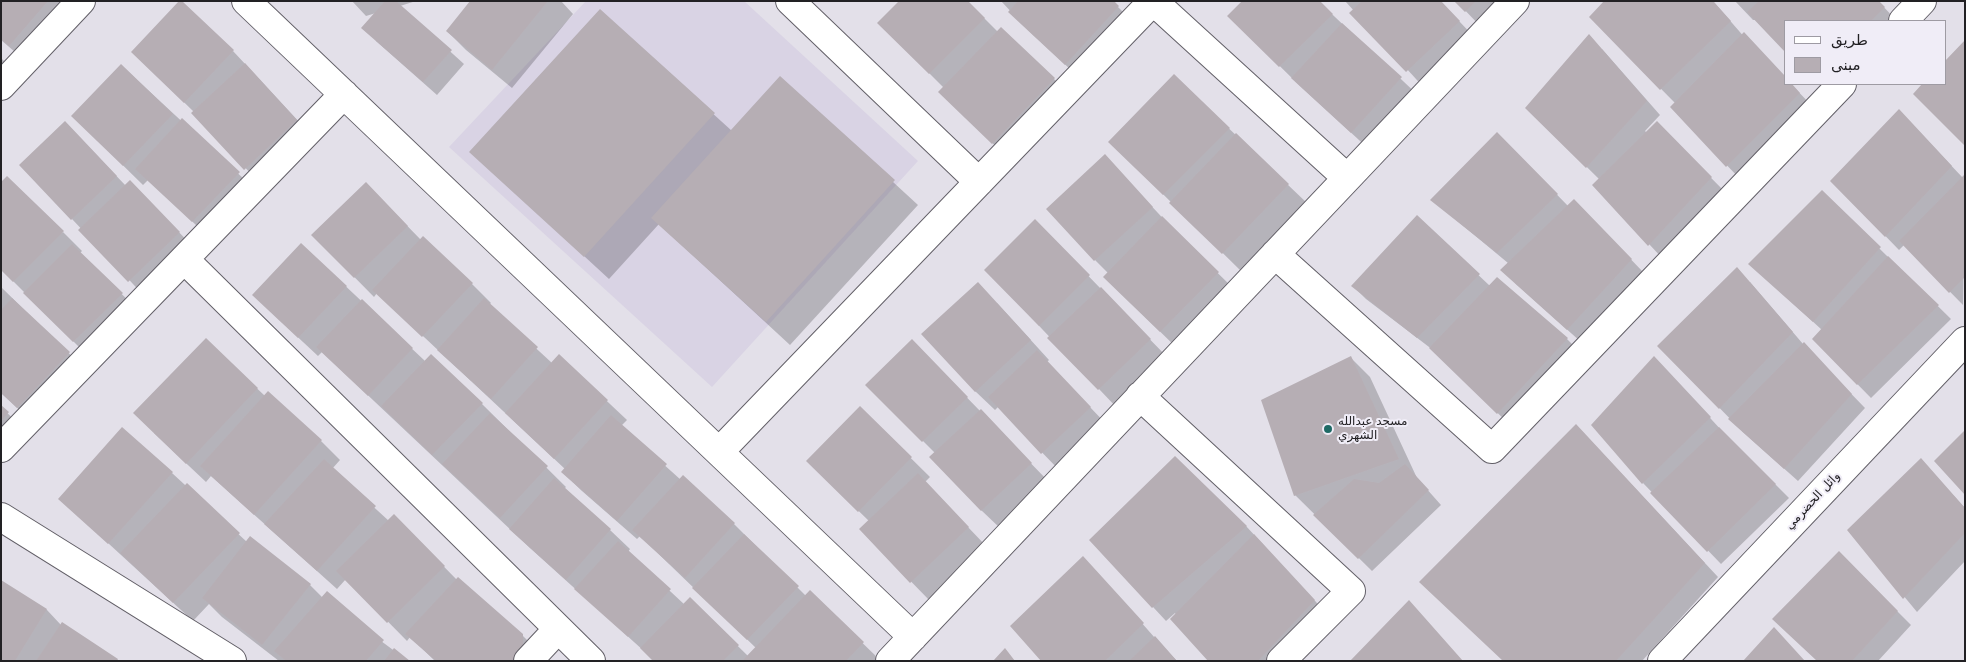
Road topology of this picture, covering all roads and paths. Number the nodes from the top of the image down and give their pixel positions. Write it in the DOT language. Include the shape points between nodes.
graph roads {
  1 [pos="81,1"];
  2 [pos="246,1"];
  3 [pos="1153,1"];
  4 [pos="1515,1"];
  5 [pos="1922,1"];
  6 [pos="796,3"];
  7 [pos="1903,20"];
  8 [pos="1841,85"];
  9 [pos="1,86"];
  10 [pos="344,94"];
  11 [pos="1347,178"];
  12 [pos="979,182"];
  13 [pos="1275,254"];
  14 [pos="184,259"];
  15 [pos="1965,341"];
  16 [pos="1140,396"];
  17 [pos="1,448"];
  18 [pos="719,452"];
  19 [pos="1,517"];
  20 [pos="558,629"];
  21 [pos="913,637"];
  22 [pos="232,661"];
  23 [pos="528,661"];
  24 [pos="590,661"];
  25 [pos="890,661"];
  26 [pos="1281,661"];
  27 [pos="1662,661"];
  1 -- 9 [label="street"];
  2 -- 10 [label="street"];
  3 -- 11 [label="street"];
  3 -- 12 [label="street"];
  4 -- 11 [label="street"];
  5 -- 7 [label="street"];
  6 -- 12 [label="street"];
  8 -- 13 [label="street" via="1492,449"];
  10 -- 14 [label="street"];
  10 -- 18 [label="street"];
  11 -- 13 [label="street"];
  12 -- 18 [label="street"];
  13 -- 16 [label="street"];
  14 -- 17 [label="street"];
  14 -- 20 [label="street"];
  15 -- 27 [label="street, وائل الحضرمي"];
  16 -- 21 [label="street"];
  16 -- 26 [label="street" via="1351,591"];
  18 -- 21 [label="street"];
  19 -- 22 [label="street"];
  20 -- 23 [label="street"];
  20 -- 24 [label="street"];
  21 -- 25 [label="street"];
}
